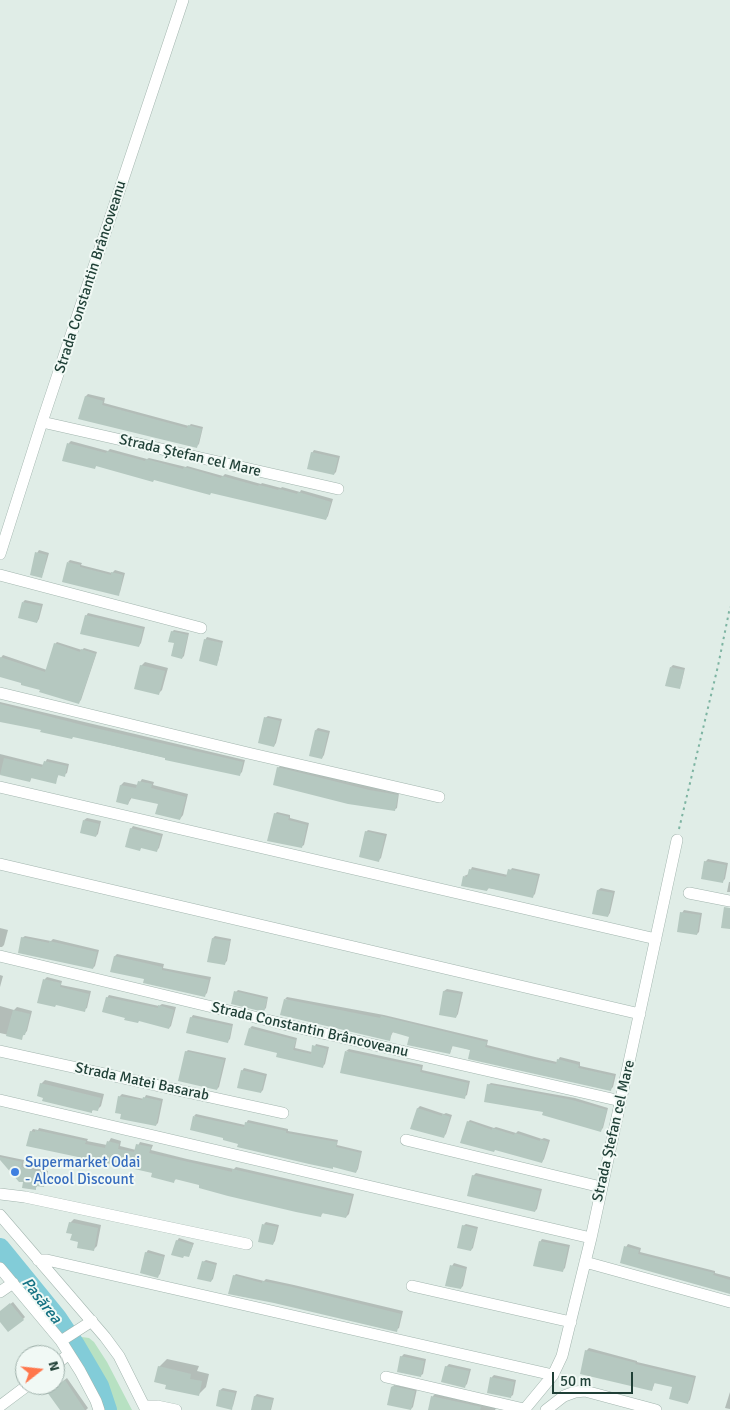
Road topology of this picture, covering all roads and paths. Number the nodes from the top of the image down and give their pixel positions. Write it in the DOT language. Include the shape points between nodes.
graph roads {
  1 [pos="183,0"];
  2 [pos="42,422"];
  3 [pos="338,489"];
  4 [pos="4,525"];
  5 [pos="0,554"];
  6 [pos="0,575"];
  7 [pos="730,607"];
  8 [pos="201,628"];
  9 [pos="0,693"];
  10 [pos="0,787"];
  11 [pos="440,797"];
  12 [pos="677,840"];
  13 [pos="0,864"];
  14 [pos="690,893"];
  15 [pos="730,900"];
  16 [pos="656,939"];
  17 [pos="0,956"];
  18 [pos="640,1014"];
  19 [pos="0,1051"];
  20 [pos="0,1100"];
  21 [pos="621,1101"];
  22 [pos="283,1113"];
  23 [pos="406,1140"];
  24 [pos="601,1187"];
  25 [pos="0,1194"];
  26 [pos="0,1215"];
  27 [pos="591,1238"];
  28 [pos="247,1244"];
  29 [pos="38,1260"];
  30 [pos="586,1262"];
  31 [pos="0,1268"];
  32 [pos="13,1283"];
  33 [pos="412,1286"];
  34 [pos="0,1292"];
  35 [pos="730,1302"];
  36 [pos="88,1322"];
  37 [pos="570,1322"];
  38 [pos="63,1339"];
  39 [pos="70,1354"];
  40 [pos="65,1358"];
  41 [pos="554,1375"];
  42 [pos="386,1377"];
  43 [pos="15,1395"];
  44 [pos="0,1406"];
  45 [pos="145,1408"];
  46 [pos="99,1410"];
  47 [pos="176,1410"];
  48 [pos="524,1410"];
  49 [pos="546,1410"];
  50 [pos="656,1410"];
  1 -- 2 [label="street, Strada Constantin Brâncoveanu"];
  2 -- 3 [label="street, Strada Ștefan cel Mare"];
  2 -- 4 [label="street, Strada Constantin Brâncoveanu"];
  4 -- 5 [label="street, Strada Constantin Brâncoveanu"];
  6 -- 8 [label="street"];
  7 -- 12 [label="path"];
  9 -- 11 [label="street"];
  10 -- 16 [label="street"];
  12 -- 16 [label="street, Strada Ștefan cel Mare"];
  13 -- 18 [label="street"];
  14 -- 15 [label="street"];
  16 -- 18 [label="street, Strada Ștefan cel Mare"];
  17 -- 21 [label="street, Strada Constantin Brâncoveanu"];
  18 -- 21 [label="street, Strada Ștefan cel Mare"];
  19 -- 22 [label="street, Strada Matei Basarab"];
  20 -- 27 [label="street"];
  21 -- 24 [label="street, Strada Ștefan cel Mare"];
  23 -- 24 [label="street"];
  24 -- 27 [label="street, Strada Ștefan cel Mare"];
  25 -- 28 [label="street"];
  26 -- 29 [label="street"];
  27 -- 30 [label="street, Strada Ștefan cel Mare"];
  29 -- 36 [label="street"];
  29 -- 41 [label="street"];
  30 -- 35 [label="street"];
  30 -- 37 [label="street, Strada Ștefan cel Mare"];
  31 -- 32 [label="street"];
  32 -- 34 [label="street"];
  32 -- 38 [label="street"];
  33 -- 37 [label="street"];
  36 -- 38 [label="street"];
  36 -- 45 [label="street" via="119,1356"];
  37 -- 41 [label="street, Strada Ștefan cel Mare"];
  38 -- 39 [label="street"];
  39 -- 40 [label="street"];
  39 -- 46 [label="street"];
  41 -- 48 [label="street, Strada Ștefan cel Mare"];
  42 -- 48 [label="street"];
  43 -- 44 [label="street"];
  45 -- 47 [label="street" via="157,1406"];
  49 -- 50 [label="street" via="564,1396 585,1391"];
}
